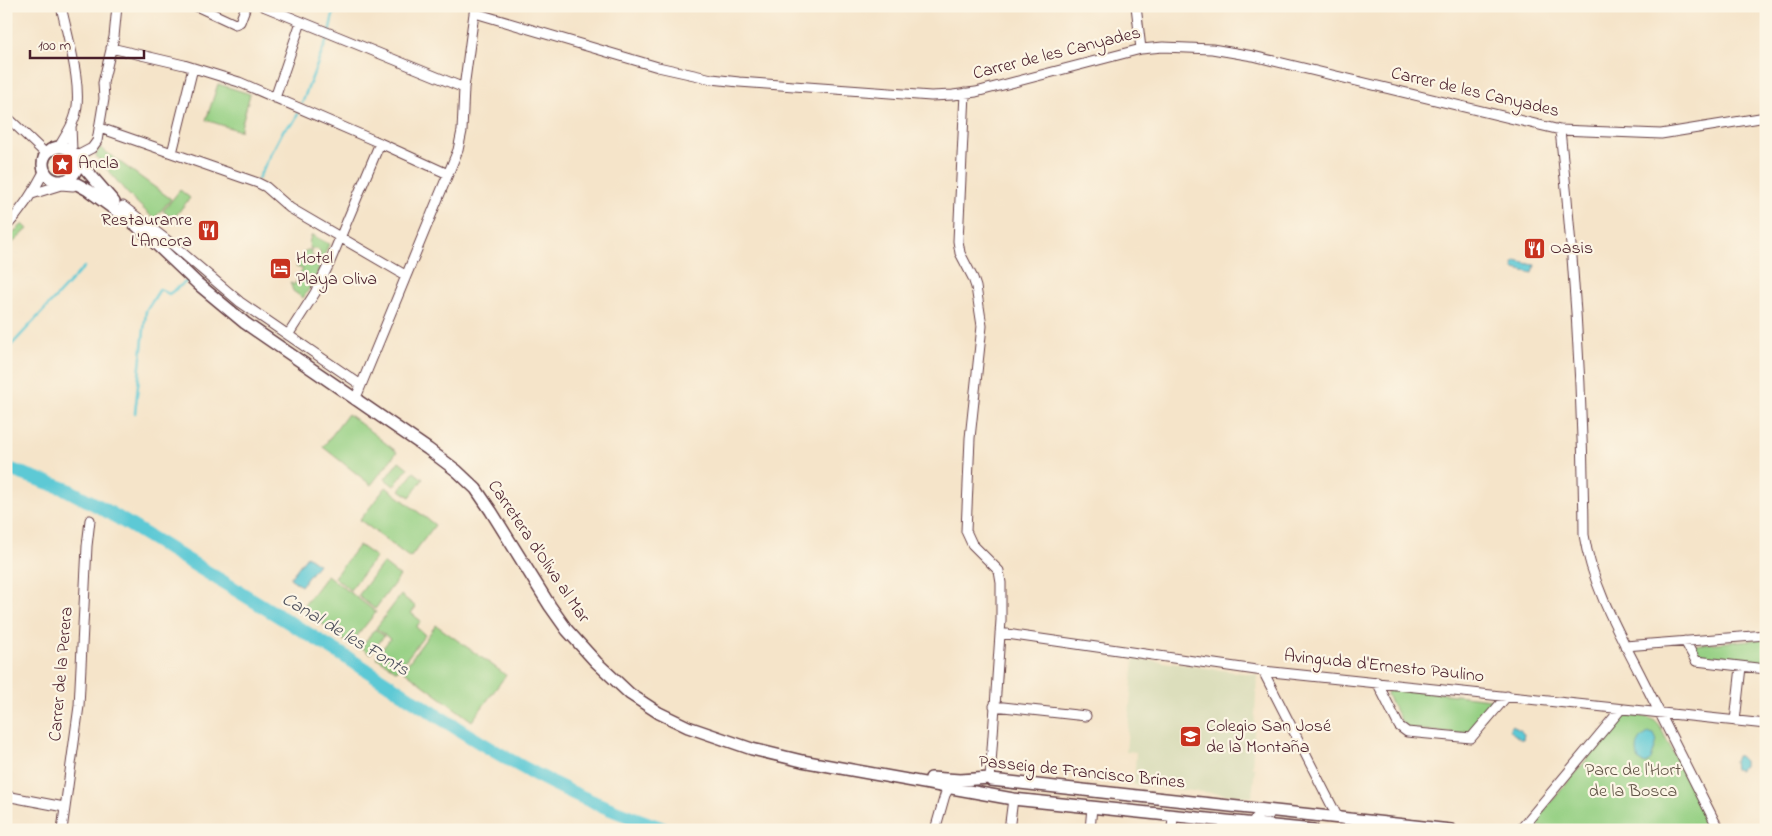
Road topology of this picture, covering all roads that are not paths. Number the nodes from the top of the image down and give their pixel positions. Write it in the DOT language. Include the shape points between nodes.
graph roads {
  1 [pos="61,6"];
  2 [pos="117,6"];
  3 [pos="196,6"];
  4 [pos="246,6"];
  5 [pos="263,6"];
  6 [pos="1136,6"];
  7 [pos="475,10"];
  8 [pos="301,22"];
  9 [pos="111,48"];
  10 [pos="1140,49"];
  11 [pos="194,68"];
  12 [pos="464,88"];
  13 [pos="965,94"];
  14 [pos="275,98"];
  15 [pos="6,116"];
  16 [pos="1766,117"];
  17 [pos="71,124"];
  18 [pos="100,128"];
  19 [pos="1560,130"];
  20 [pos="380,143"];
  21 [pos="59,147"];
  22 [pos="172,153"];
  23 [pos="46,154"];
  24 [pos="75,158"];
  25 [pos="45,170"];
  26 [pos="448,174"];
  27 [pos="60,180"];
  28 [pos="32,194"];
  29 [pos="109,205"];
  30 [pos="123,206"];
  31 [pos="136,225"];
  32 [pos="6,227"];
  33 [pos="340,239"];
  34 [pos="405,275"];
  35 [pos="288,335"];
  36 [pos="362,385"];
  37 [pos="355,400"];
  38 [pos="90,520"];
  39 [pos="1000,633"];
  40 [pos="1766,635"];
  41 [pos="1685,641"];
  42 [pos="1625,646"];
  43 [pos="1741,667"];
  44 [pos="1766,669"];
  45 [pos="1263,671"];
  46 [pos="1377,682"];
  47 [pos="1507,696"];
  48 [pos="994,706"];
  49 [pos="1622,709"];
  50 [pos="1659,714"];
  51 [pos="1086,716"];
  52 [pos="1735,721"];
  53 [pos="1766,724"];
  54 [pos="877,774"];
  55 [pos="985,779"];
  56 [pos="948,787"];
  57 [pos="985,793"];
  58 [pos="6,796"];
  59 [pos="1013,798"];
  60 [pos="64,807"];
  61 [pos="1092,807"];
  62 [pos="1173,814"];
  63 [pos="1303,814"];
  64 [pos="1338,818"];
  65 [pos="1254,827"];
  66 [pos="62,830"];
  67 [pos="936,830"];
  68 [pos="1009,830"];
  69 [pos="1090,830"];
  70 [pos="1172,830"];
  71 [pos="1313,830"];
  72 [pos="1451,830"];
  73 [pos="1520,830"];
  74 [pos="1719,830"];
  1 -- 17 [label="street" via="76,82 75,118"];
  2 -- 9 [label="street"];
  3 -- 4 [label="street" via="235,24 240,22"];
  5 -- 8 [label="street"];
  6 -- 10 [label="street"];
  7 -- 12 [label="street"];
  7 -- 13 [label="street, Carrer de les Canyades" via="658,67 712,78 914,95"];
  8 -- 12 [label="street"];
  8 -- 14 [label="street"];
  9 -- 11 [label="street"];
  9 -- 18 [label="street" via="103,83"];
  10 -- 13 [label="street, Carrer de les Canyades"];
  10 -- 19 [label="street, Carrer de les Canyades" via="1212,49 1253,56"];
  11 -- 14 [label="street" via="239,82"];
  11 -- 22 [label="street"];
  12 -- 26 [label="street" via="462,131"];
  13 -- 39 [label="street" via="958,241 960,253 976,287 982,326 970,438 966,531 972,544 1000,575"];
  14 -- 20 [label="street"];
  15 -- 23 [label="street"];
  16 -- 19 [label="street, Carrer de les Canyades" via="1660,134"];
  17 -- 21 [label="street"];
  17 -- 24 [label="street"];
  18 -- 22 [label="street"];
  18 -- 24 [label="street" via="93,147"];
  19 -- 42 [label="street" via="1576,314 1584,535 1593,574"];
  20 -- 26 [label="street"];
  20 -- 33 [label="street"];
  21 -- 23 [label="street"];
  21 -- 24 [label="street" via="66,148"];
  22 -- 33 [label="street" via="266,187 290,208"];
  23 -- 25 [label="street"];
  24 -- 27 [label="street" via="73,175"];
  24 -- 29 [label="street" via="88,184"];
  24 -- 31 [label="street"];
  25 -- 27 [label="street" via="51,178"];
  25 -- 28 [label="street"];
  26 -- 34 [label="street"];
  27 -- 28 [label="street"];
  27 -- 29 [label="street" via="83,187"];
  28 -- 29 [label="street" via="54,186 69,185"];
  28 -- 32 [label="street"];
  29 -- 31 [label="street"];
  30 -- 35 [label="street" via="240,302"];
  31 -- 37 [label="street, Carretera d’Oliva al Mar" via="245,323"];
  33 -- 34 [label="street"];
  33 -- 35 [label="street" via="315,293"];
  34 -- 36 [label="street"];
  35 -- 36 [label="street"];
  36 -- 37 [label="street"];
  37 -- 54 [label="street, Carretera d’Oliva al Mar" via="428,449 468,481 491,510 558,618 596,662 630,694 675,721 726,741 802,761"];
  38 -- 60 [label="street, Carrer de la Perera" via="79,706"];
  39 -- 45 [label="street, Avinguda d'Ernesto Paulino"];
  39 -- 48 [label="street"];
  40 -- 41 [label="street"];
  41 -- 42 [label="street"];
  41 -- 43 [label="street" via="1696,661"];
  42 -- 50 [label="street"];
  43 -- 44 [label="street"];
  43 -- 52 [label="street"];
  45 -- 46 [label="street, Avinguda d'Ernesto Paulino"];
  45 -- 64 [label="street"];
  46 -- 47 [label="street, Avinguda d'Ernesto Paulino"];
  46 -- 47 [label="street" via="1401,729 1415,733 1471,738"];
  47 -- 49 [label="street, Avinguda d'Ernesto Paulino"];
  48 -- 51 [label="street"];
  48 -- 55 [label="street"];
  49 -- 50 [label="street, Avinguda d'Ernesto Paulino"];
  49 -- 73 [label="street"];
  50 -- 52 [label="street, Avinguda d'Ernesto Paulino"];
  50 -- 74 [label="street"];
  52 -- 53 [label="street, Avinguda d'Ernesto Paulino"];
  54 -- 55 [label="street, Passeig de Francisco Brines"];
  54 -- 56 [label="street, Passeig de Francisco Brines"];
  55 -- 56 [label="street" via="970,784 954,782"];
  55 -- 57 [label="street"];
  55 -- 63 [label="street, Passeig de Francisco Brines"];
  56 -- 57 [label="street, Passeig de Francisco Brines"];
  56 -- 67 [label="street"];
  57 -- 59 [label="street, Passeig de Francisco Brines"];
  58 -- 60 [label="street"];
  59 -- 61 [label="street, Passeig de Francisco Brines"];
  59 -- 68 [label="street"];
  60 -- 66 [label="street, Carrer de la Perera"];
  61 -- 62 [label="street, Passeig de Francisco Brines"];
  61 -- 69 [label="street"];
  62 -- 65 [label="street, Passeig de Francisco Brines"];
  62 -- 70 [label="street"];
  63 -- 64 [label="street, Passeig de Francisco Brines"];
  63 -- 65 [label="street" via="1298,817 1260,814 1254,820"];
  64 -- 72 [label="street, Passeig de Francisco Brines"];
  65 -- 71 [label="street, Passeig de Francisco Brines"];
}
